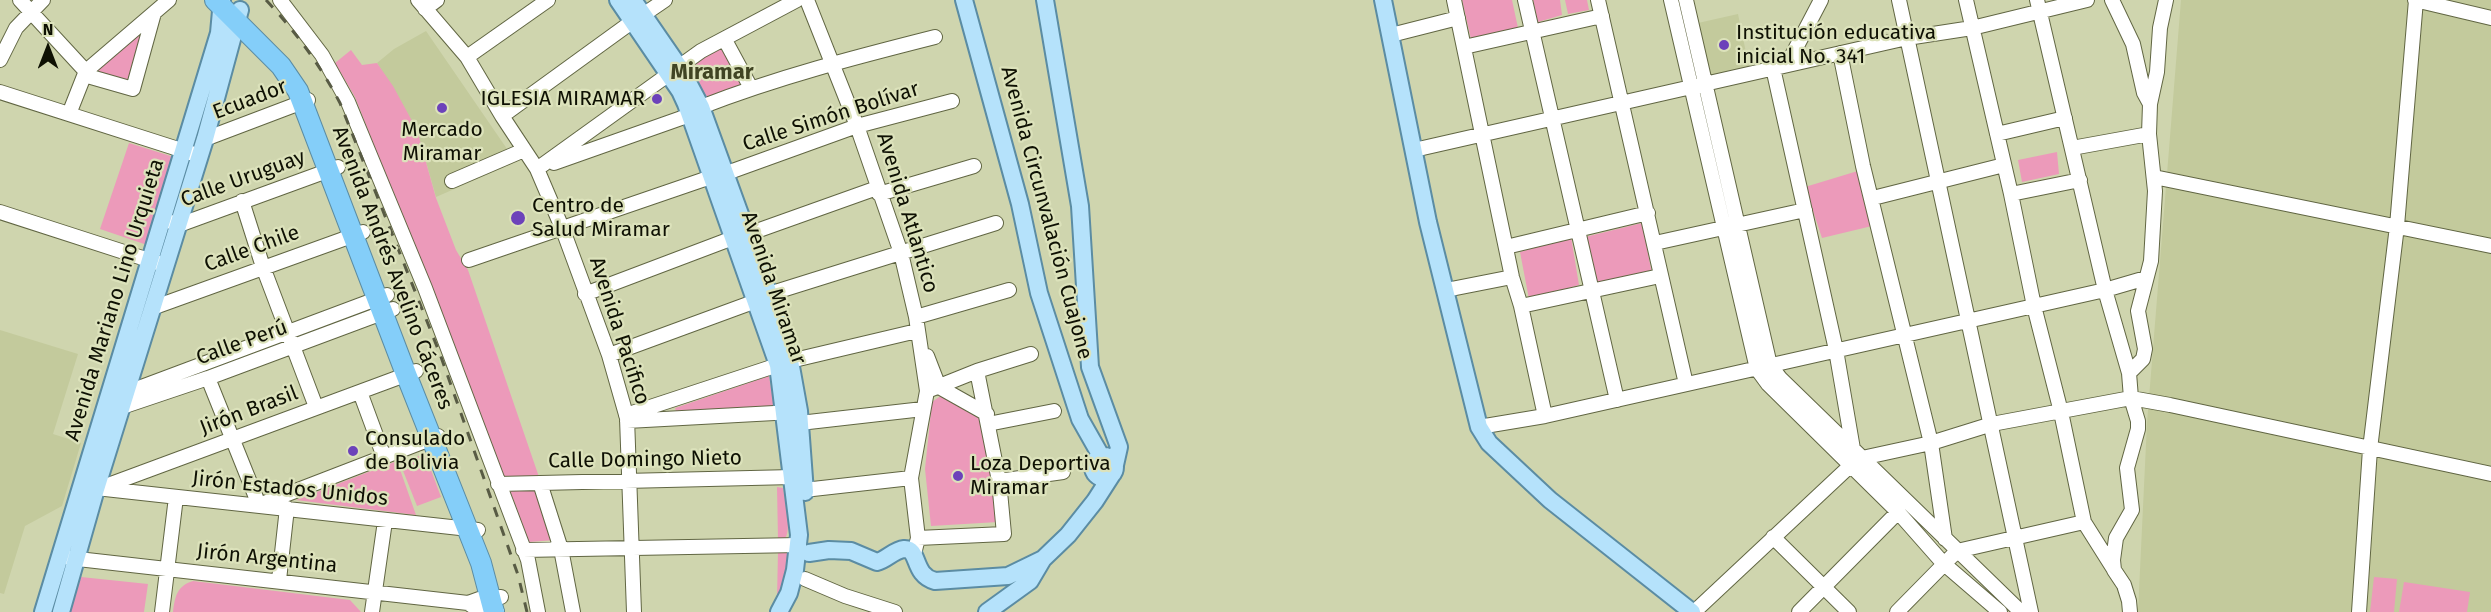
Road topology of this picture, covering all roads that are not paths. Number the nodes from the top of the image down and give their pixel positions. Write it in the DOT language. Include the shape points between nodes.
graph roads {
  1 [pos="20,0"];
  2 [pos="43,0"];
  3 [pos="169,0"];
  4 [pos="279,0"];
  5 [pos="437,0"];
  6 [pos="548,0"];
  7 [pos="618,0"];
  8 [pos="633,0"];
  9 [pos="665,0"];
  10 [pos="797,0"];
  11 [pos="807,0"];
  12 [pos="964,0"];
  13 [pos="1045,0"];
  14 [pos="1383,0"];
  15 [pos="1454,0"];
  16 [pos="1525,0"];
  17 [pos="1598,0"];
  18 [pos="1671,0"];
  19 [pos="1686,0"];
  20 [pos="1821,0"];
  21 [pos="1899,0"];
  22 [pos="1966,0"];
  23 [pos="2087,0"];
  24 [pos="2112,0"];
  25 [pos="2166,0"];
  26 [pos="2416,0"];
  27 [pos="421,4"];
  28 [pos="2038,6"];
  29 [pos="228,7"];
  30 [pos="30,12"];
  31 [pos="154,13"];
  32 [pos="1602,16"];
  33 [pos="638,18"];
  34 [pos="1458,18"];
  35 [pos="2491,18"];
  36 [pos="1972,28"];
  37 [pos="1532,32"];
  38 [pos="1391,35"];
  39 [pos="936,37"];
  40 [pos="1907,38"];
  41 [pos="724,39"];
  42 [pos="1464,47"];
  43 [pos="1840,53"];
  44 [pos="467,57"];
  45 [pos="0,60"];
  46 [pos="833,63"];
  47 [pos="1780,67"];
  48 [pos="86,71"];
  49 [pos="674,71"];
  50 [pos="1698,85"];
  51 [pos="750,87"];
  52 [pos="0,92"];
  53 [pos="307,101"];
  54 [pos="952,101"];
  55 [pos="1622,103"];
  56 [pos="2150,104"];
  57 [pos="695,111"];
  58 [pos="69,114"];
  59 [pos="502,116"];
  60 [pos="1552,118"];
  61 [pos="2065,118"];
  62 [pos="857,126"];
  63 [pos="1484,134"];
  64 [pos="1997,134"];
  65 [pos="2148,134"];
  66 [pos="205,139"];
  67 [pos="2072,148"];
  68 [pos="524,150"];
  69 [pos="1414,150"];
  70 [pos="183,151"];
  71 [pos="200,156"];
  72 [pos="2004,165"];
  73 [pos="975,166"];
  74 [pos="333,169"];
  75 [pos="537,169"];
  76 [pos="718,176"];
  77 [pos="2154,177"];
  78 [pos="1939,180"];
  79 [pos="2080,180"];
  80 [pos="452,181"];
  81 [pos="878,191"];
  82 [pos="2011,194"];
  83 [pos="1873,198"];
  84 [pos="242,201"];
  85 [pos="1805,210"];
  86 [pos="0,212"];
  87 [pos="1648,213"];
  88 [pos="162,219"];
  89 [pos="996,223"];
  90 [pos="179,225"];
  91 [pos="2397,226"];
  92 [pos="1731,227"];
  93 [pos="563,230"];
  94 [pos="1578,230"];
  95 [pos="358,233"];
  96 [pos="740,236"];
  97 [pos="1655,243"];
  98 [pos="2491,246"];
  99 [pos="1506,247"];
  100 [pos="901,253"];
  101 [pos="149,260"];
  102 [pos="469,260"];
  103 [pos="167,266"];
  104 [pos="263,267"];
  105 [pos="1660,276"];
  106 [pos="1512,277"];
  107 [pos="2146,278"];
  108 [pos="1009,290"];
  109 [pos="1446,290"];
  110 [pos="1592,290"];
  111 [pos="2105,290"];
  112 [pos="585,294"];
  113 [pos="763,297"];
  114 [pos="385,304"];
  115 [pos="1521,306"];
  116 [pos="2034,306"];
  117 [pos="155,307"];
  118 [pos="1970,321"];
  119 [pos="917,327"];
  120 [pos="288,331"];
  121 [pos="1906,335"];
  122 [pos="292,346"];
  123 [pos="1836,350"];
  124 [pos="1031,354"];
  125 [pos="609,356"];
  126 [pos="784,363"];
  127 [pos="1764,367"];
  128 [pos="977,370"];
  129 [pos="411,373"];
  130 [pos="2129,373"];
  131 [pos="208,378"];
  132 [pos="1686,384"];
  133 [pos="933,389"];
  134 [pos="128,392"];
  135 [pos="360,392"];
  136 [pos="110,393"];
  137 [pos="2131,398"];
  138 [pos="1617,400"];
  139 [pos="316,407"];
  140 [pos="122,408"];
  141 [pos="923,409"];
  142 [pos="105,411"];
  143 [pos="1054,411"];
  144 [pos="2061,412"];
  145 [pos="1545,416"];
  146 [pos="627,418"];
  147 [pos="793,418"];
  148 [pos="987,419"];
  149 [pos="1992,424"];
  150 [pos="1479,428"];
  151 [pos="436,437"];
  152 [pos="233,440"];
  153 [pos="1930,443"];
  154 [pos="2370,449"];
  155 [pos="384,457"];
  156 [pos="1852,458"];
  157 [pos="1104,465"];
  158 [pos="1063,472"];
  159 [pos="2491,474"];
  160 [pos="911,478"];
  161 [pos="999,481"];
  162 [pos="629,482"];
  163 [pos="540,483"];
  164 [pos="498,484"];
  165 [pos="798,484"];
  166 [pos="89,487"];
  167 [pos="176,497"];
  168 [pos="259,505"];
  169 [pos="287,508"];
  170 [pos="1898,512"];
  171 [pos="385,521"];
  172 [pos="2084,522"];
  173 [pos="473,530"];
  174 [pos="1773,537"];
  175 [pos="2016,538"];
  176 [pos="1945,539"];
  177 [pos="916,546"];
  178 [pos="633,547"];
  179 [pos="561,549"];
  180 [pos="804,549"];
  181 [pos="523,550"];
  182 [pos="1958,551"];
  183 [pos="69,558"];
  184 [pos="1043,559"];
  185 [pos="1943,563"];
  186 [pos="168,570"];
  187 [pos="2114,570"];
  188 [pos="805,579"];
  189 [pos="279,580"];
  190 [pos="1824,588"];
  191 [pos="374,591"];
  192 [pos="497,607"];
  193 [pos="1996,611"];
  194 [pos="43,612"];
  195 [pos="61,612"];
  196 [pos="162,612"];
  197 [pos="372,612"];
  198 [pos="538,612"];
  199 [pos="573,612"];
  200 [pos="634,612"];
  201 [pos="779,612"];
  202 [pos="792,612"];
  203 [pos="895,612"];
  204 [pos="987,612"];
  205 [pos="1693,612"];
  206 [pos="1799,612"];
  207 [pos="1849,612"];
  208 [pos="1896,612"];
  209 [pos="2021,612"];
  210 [pos="2031,612"];
  211 [pos="2130,612"];
  212 [pos="2359,612"];
  1 -- 30 [label="street"];
  2 -- 30 [label="street"];
  3 -- 31 [label="street"];
  4 -- 164 [label="street" via="322,55 348,102 425,288"];
  5 -- 27 [label="street"];
  6 -- 44 [label="street"];
  7 -- 33 [label="main road, Avenida Miramar"];
  8 -- 33 [label="main road, Avenida Miramar"];
  9 -- 33 [label="street"];
  10 -- 41 [label="street"];
  11 -- 46 [label="street, Avenida Atlantico"];
  12 -- 157 [label="main road, Avenida Circunvalación Cuajone" via="1020,204 1039,293 1080,419"];
  13 -- 157 [label="main road" via="1080,206 1090,367 1119,447"];
  14 -- 38 [label="main road"];
  15 -- 34 [label="street"];
  16 -- 37 [label="street"];
  17 -- 32 [label="street"];
  18 -- 50 [label="street"];
  19 -- 50 [label="street"];
  20 -- 47 [label="street"];
  21 -- 40 [label="street"];
  22 -- 36 [label="street"];
  23 -- 28 [label="street"];
  24 -- 56 [label="street" via="2133,44"];
  25 -- 56 [label="street"];
  26 -- 35 [label="street"];
  26 -- 91 [label="street"];
  27 -- 44 [label="street, Avenida Pacifico"];
  28 -- 36 [label="street"];
  28 -- 61 [label="street"];
  29 -- 53 [label="highway, Avenida Andrés Avelino Cáceres" via="289,74"];
  29 -- 66 [label="main road, Avenida Mariano Lino Urquieta"];
  29 -- 70 [label="main road, Avenida Mariano Lino Urquieta"];
  30 -- 45 [label="street" via="16,28"];
  30 -- 48 [label="street"];
  31 -- 48 [label="street"];
  31 -- 48 [label="street" via="133,89 91,77"];
  32 -- 37 [label="street"];
  32 -- 55 [label="street"];
  33 -- 49 [label="main road, Avenida Miramar"];
  33 -- 59 [label="street"];
  34 -- 38 [label="street"];
  34 -- 42 [label="street"];
  36 -- 40 [label="street"];
  36 -- 64 [label="street"];
  37 -- 42 [label="street"];
  37 -- 60 [label="street"];
  38 -- 69 [label="main road"];
  39 -- 46 [label="street"];
  40 -- 43 [label="street"];
  40 -- 78 [label="street"];
  41 -- 49 [label="street"];
  41 -- 51 [label="street"];
  42 -- 63 [label="street"];
  43 -- 47 [label="street"];
  43 -- 83 [label="street"];
  44 -- 59 [label="street, Avenida Pacifico"];
  46 -- 51 [label="street"];
  46 -- 62 [label="street, Avenida Atlantico"];
  47 -- 50 [label="street"];
  47 -- 85 [label="street"];
  48 -- 58 [label="street"];
  49 -- 57 [label="main road, Avenida Miramar" via="680,91"];
  49 -- 75 [label="street"];
  50 -- 55 [label="street"];
  50 -- 92 [label="street"];
  51 -- 57 [label="street"];
  52 -- 58 [label="street"];
  53 -- 66 [label="street, Ecuador"];
  53 -- 74 [label="highway, Avenida Andrés Avelino Cáceres"];
  54 -- 62 [label="street, Calle Simón Bolívar"];
  55 -- 60 [label="street"];
  55 -- 87 [label="street"];
  56 -- 65 [label="street"];
  57 -- 75 [label="street"];
  57 -- 76 [label="main road, Avenida Miramar"];
  58 -- 70 [label="street"];
  59 -- 68 [label="street, Avenida Pacifico"];
  60 -- 63 [label="street"];
  60 -- 94 [label="street"];
  61 -- 64 [label="street"];
  61 -- 67 [label="street"];
  62 -- 76 [label="street, Calle Simón Bolívar"];
  62 -- 81 [label="street, Avenida Atlantico"];
  63 -- 69 [label="street"];
  63 -- 99 [label="street"];
  64 -- 72 [label="street"];
  65 -- 67 [label="street"];
  65 -- 77 [label="street"];
  66 -- 71 [label="main road, Avenida Mariano Lino Urquieta"];
  67 -- 79 [label="street"];
  68 -- 75 [label="street, Avenida Pacifico"];
  68 -- 80 [label="street"];
  69 -- 109 [label="main road"];
  70 -- 71 [label="street"];
  70 -- 88 [label="main road, Avenida Mariano Lino Urquieta"];
  71 -- 90 [label="main road, Avenida Mariano Lino Urquieta"];
  72 -- 78 [label="street"];
  72 -- 82 [label="street"];
  73 -- 81 [label="street"];
  74 -- 84 [label="street, Calle Uruguay"];
  74 -- 95 [label="highway, Avenida Andrés Avelino Cáceres"];
  75 -- 93 [label="street, Avenida Pacifico"];
  76 -- 93 [label="street, Calle Simón Bolívar"];
  76 -- 96 [label="main road, Avenida Miramar"];
  77 -- 91 [label="street"];
  77 -- 107 [label="street" via="2151,261"];
  78 -- 83 [label="street"];
  78 -- 118 [label="street"];
  79 -- 82 [label="street"];
  79 -- 111 [label="street"];
  81 -- 96 [label="street"];
  81 -- 100 [label="street, Avenida Atlantico"];
  82 -- 116 [label="street"];
  83 -- 121 [label="street"];
  84 -- 90 [label="street, Calle Uruguay"];
  84 -- 104 [label="street"];
  85 -- 92 [label="street"];
  85 -- 123 [label="street"];
  86 -- 101 [label="street"];
  87 -- 94 [label="street"];
  87 -- 97 [label="street"];
  88 -- 90 [label="street, Calle Uruguay"];
  88 -- 101 [label="main road, Avenida Mariano Lino Urquieta"];
  89 -- 100 [label="street"];
  90 -- 103 [label="main road, Avenida Mariano Lino Urquieta"];
  91 -- 98 [label="street"];
  91 -- 154 [label="street"];
  92 -- 97 [label="street"];
  92 -- 127 [label="street"];
  93 -- 102 [label="street, Calle Simón Bolívar"];
  93 -- 112 [label="street, Avenida Pacifico"];
  94 -- 99 [label="street"];
  94 -- 110 [label="street"];
  95 -- 104 [label="street, Calle Chile"];
  95 -- 114 [label="highway, Avenida Andrés Avelino Cáceres"];
  96 -- 112 [label="street"];
  96 -- 113 [label="main road, Avenida Miramar"];
  97 -- 105 [label="street"];
  99 -- 106 [label="street"];
  100 -- 113 [label="street"];
  100 -- 119 [label="street, Avenida Atlantico"];
  101 -- 103 [label="street"];
  101 -- 136 [label="main road, Avenida Mariano Lino Urquieta"];
  103 -- 117 [label="main road, Avenida Mariano Lino Urquieta"];
  104 -- 117 [label="street, Calle Chile"];
  104 -- 120 [label="street"];
  105 -- 110 [label="street"];
  105 -- 132 [label="street"];
  106 -- 109 [label="street"];
  106 -- 115 [label="street"];
  107 -- 111 [label="street"];
  107 -- 130 [label="street" via="2138,311 2145,349 2143,358"];
  108 -- 119 [label="street"];
  109 -- 150 [label="main road"];
  110 -- 115 [label="street"];
  110 -- 138 [label="street"];
  111 -- 116 [label="street"];
  111 -- 130 [label="street"];
  112 -- 125 [label="street, Avenida Pacifico"];
  113 -- 125 [label="street"];
  113 -- 126 [label="main road, Avenida Miramar"];
  114 -- 120 [label="street, Calle Perú"];
  114 -- 122 [label="street, Calle Perú"];
  114 -- 129 [label="highway, Avenida Andrés Avelino Cáceres"];
  115 -- 145 [label="street"];
  116 -- 118 [label="street"];
  116 -- 144 [label="street"];
  117 -- 134 [label="main road, Avenida Mariano Lino Urquieta"];
  118 -- 121 [label="street"];
  118 -- 149 [label="street"];
  119 -- 126 [label="street"];
  119 -- 133 [label="street, Avenida Atlantico"];
  120 -- 122 [label="street"];
  120 -- 134 [label="street, Calle Perú"];
  121 -- 123 [label="street"];
  121 -- 153 [label="street"];
  122 -- 131 [label="street, Calle Perú"];
  122 -- 139 [label="street"];
  123 -- 127 [label="street"];
  123 -- 156 [label="street"];
  124 -- 128 [label="street"];
  125 -- 146 [label="street, Avenida Pacifico"];
  126 -- 146 [label="street"];
  126 -- 147 [label="main road, Avenida Miramar"];
  127 -- 132 [label="street"];
  127 -- 156 [label="street" via="1768,384"];
  128 -- 133 [label="street"];
  128 -- 148 [label="street"];
  129 -- 135 [label="street, Jirón Brasil"];
  129 -- 151 [label="highway, Avenida Andrés Avelino Cáceres"];
  130 -- 137 [label="street"];
  131 -- 140 [label="street, Calle Perú"];
  131 -- 152 [label="street"];
  132 -- 138 [label="street"];
  133 -- 141 [label="street"];
  133 -- 148 [label="street"];
  134 -- 136 [label="street, Calle Perú"];
  134 -- 140 [label="main road, Avenida Mariano Lino Urquieta"];
  135 -- 139 [label="street, Jirón Brasil"];
  135 -- 155 [label="street"];
  136 -- 142 [label="main road, Avenida Mariano Lino Urquieta"];
  137 -- 144 [label="street"];
  137 -- 154 [label="street"];
  137 -- 187 [label="street" via="2138,421 2127,468 2132,510 2116,538"];
  138 -- 145 [label="street"];
  139 -- 152 [label="street, Jirón Brasil"];
  140 -- 142 [label="street, Calle Perú"];
  140 -- 166 [label="main road, Avenida Mariano Lino Urquieta"];
  141 -- 147 [label="street"];
  141 -- 160 [label="street"];
  142 -- 166 [label="main road, Avenida Mariano Lino Urquieta"];
  143 -- 148 [label="street"];
  144 -- 149 [label="street"];
  144 -- 172 [label="street"];
  145 -- 150 [label="street"];
  146 -- 147 [label="street"];
  146 -- 162 [label="street, Avenida Pacifico"];
  147 -- 165 [label="main road, Avenida Miramar"];
  148 -- 161 [label="street"];
  149 -- 153 [label="street"];
  149 -- 175 [label="street"];
  150 -- 205 [label="main road" via="1488,443 1550,500"];
  151 -- 155 [label="street"];
  151 -- 173 [label="highway, Avenida Andrés Avelino Cáceres"];
  152 -- 166 [label="street, Jirón Brasil"];
  152 -- 168 [label="street"];
  153 -- 156 [label="street"];
  153 -- 176 [label="street"];
  154 -- 159 [label="street"];
  154 -- 212 [label="street"];
  155 -- 168 [label="street"];
  156 -- 170 [label="street"];
  156 -- 174 [label="street"];
  156 -- 176 [label="street"];
  157 -- 184 [label="main road" via="1077,523"];
  158 -- 161 [label="street"];
  160 -- 165 [label="street, Calle Domingo Nieto"];
  160 -- 177 [label="street"];
  161 -- 177 [label="street" via="1004,534"];
  162 -- 163 [label="street, Calle Domingo Nieto"];
  162 -- 165 [label="street, Calle Domingo Nieto"];
  162 -- 178 [label="street, Avenida Pacifico"];
  163 -- 164 [label="street, Calle Domingo Nieto"];
  163 -- 179 [label="street"];
  164 -- 181 [label="street"];
  165 -- 180 [label="main road, Avenida Miramar"];
  166 -- 167 [label="street, Jirón Estados Unidos"];
  166 -- 183 [label="main road, Avenida Mariano Lino Urquieta"];
  167 -- 168 [label="street, Jirón Estados Unidos"];
  167 -- 186 [label="street"];
  168 -- 169 [label="street, Jirón Estados Unidos"];
  169 -- 171 [label="street, Jirón Estados Unidos"];
  169 -- 189 [label="street"];
  170 -- 185 [label="street"];
  170 -- 190 [label="street"];
  171 -- 173 [label="street, Jirón Estados Unidos"];
  171 -- 191 [label="street"];
  172 -- 175 [label="street"];
  172 -- 187 [label="street"];
  173 -- 192 [label="highway, Avenida Andrés Avelino Cáceres"];
  174 -- 190 [label="street"];
  174 -- 205 [label="street"];
  175 -- 182 [label="street"];
  175 -- 210 [label="street"];
  176 -- 182 [label="street"];
  177 -- 180 [label="main road" via="877,562 851,551"];
  177 -- 184 [label="main road" via="920,573 934,581 1008,576"];
  178 -- 179 [label="street"];
  178 -- 180 [label="street"];
  178 -- 200 [label="street, Avenida Pacifico"];
  179 -- 181 [label="street"];
  179 -- 199 [label="street"];
  180 -- 188 [label="main road, Avenida Miramar"];
  180 -- 201 [label="main road, Avenida Miramar"];
  181 -- 198 [label="street"];
  182 -- 185 [label="street"];
  182 -- 209 [label="street"];
  183 -- 186 [label="street, Jirón Argentina"];
  183 -- 194 [label="main road, Avenida Mariano Lino Urquieta"];
  183 -- 195 [label="main road, Avenida Mariano Lino Urquieta"];
  184 -- 204 [label="main road" via="1030,581"];
  185 -- 193 [label="street"];
  185 -- 208 [label="street"];
  186 -- 189 [label="street, Jirón Argentina"];
  186 -- 196 [label="street"];
  187 -- 211 [label="street" via="2124,585"];
  188 -- 202 [label="main road, Avenida Miramar"];
  188 -- 203 [label="street"];
  189 -- 191 [label="street, Jirón Argentina"];
  190 -- 206 [label="street"];
  190 -- 207 [label="street"];
  191 -- 192 [label="street, Jirón Argentina" via="468,603 479,599"];
  191 -- 197 [label="street"];
}
